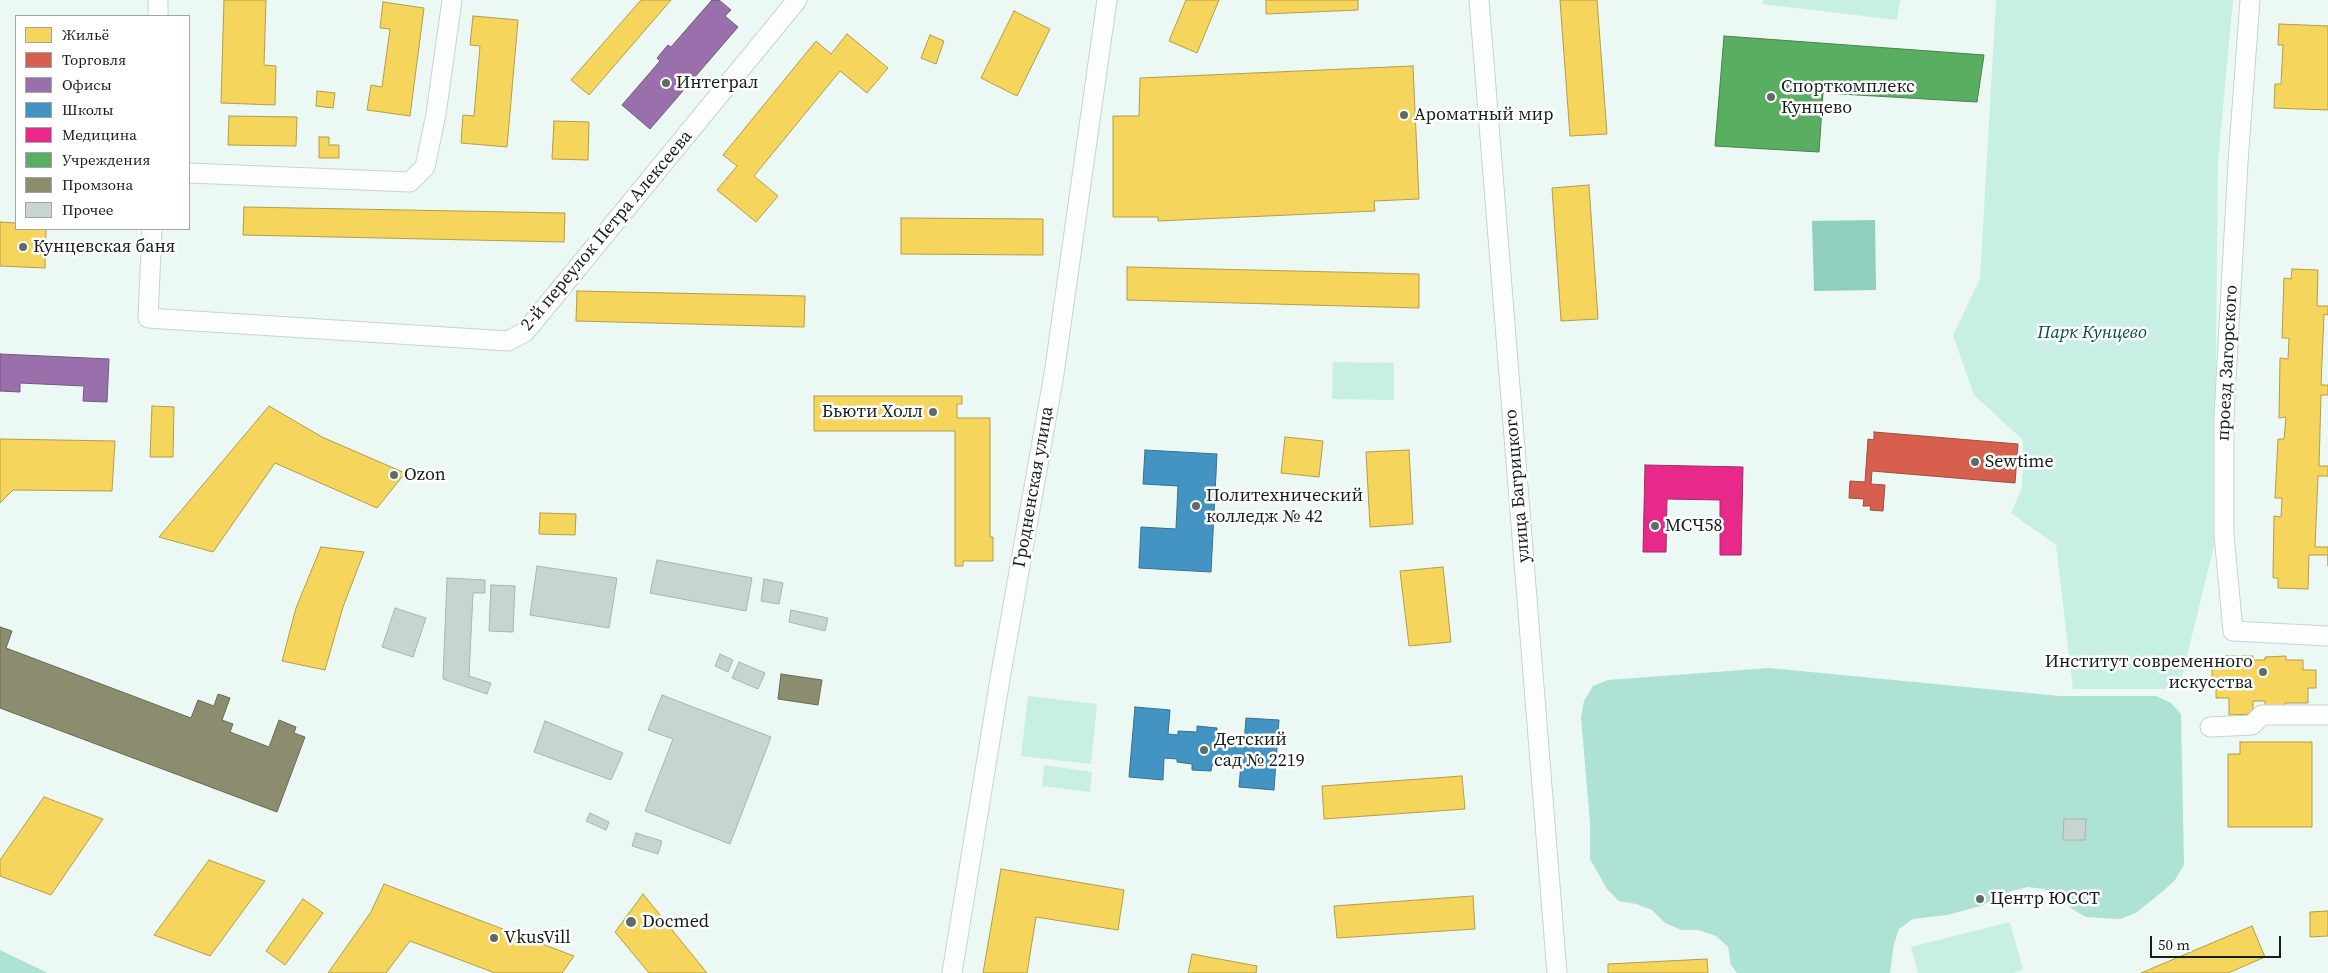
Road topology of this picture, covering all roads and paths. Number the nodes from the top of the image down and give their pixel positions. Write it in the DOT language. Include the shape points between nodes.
graph roads {
  1 [pos="158,0"];
  2 [pos="452,0"];
  3 [pos="798,0"];
  4 [pos="1107,0"];
  5 [pos="1479,0"];
  6 [pos="2250,0"];
  7 [pos="158,15"];
  8 [pos="190,173"];
  9 [pos="152,230"];
  10 [pos="2328,636"];
  11 [pos="2328,715"];
  12 [pos="2210,727"];
  13 [pos="952,973"];
  14 [pos="1557,973"];
  1 -- 7 [label="street"];
  2 -- 8 [label="street" via="425,167 410,182"];
  3 -- 9 [label="street, 2-й переулок Петра Алексеева" via="525,332 508,341 148,318"];
  4 -- 13 [label="street, Гродненская улица" via="1054,374"];
  5 -- 14 [label="street, улица Багрицкого"];
  6 -- 10 [label="street, проезд Загорского" via="2224,417 2224,536 2233,632"];
  11 -- 12 [label="street" via="2262,715 2252,725"];
}
